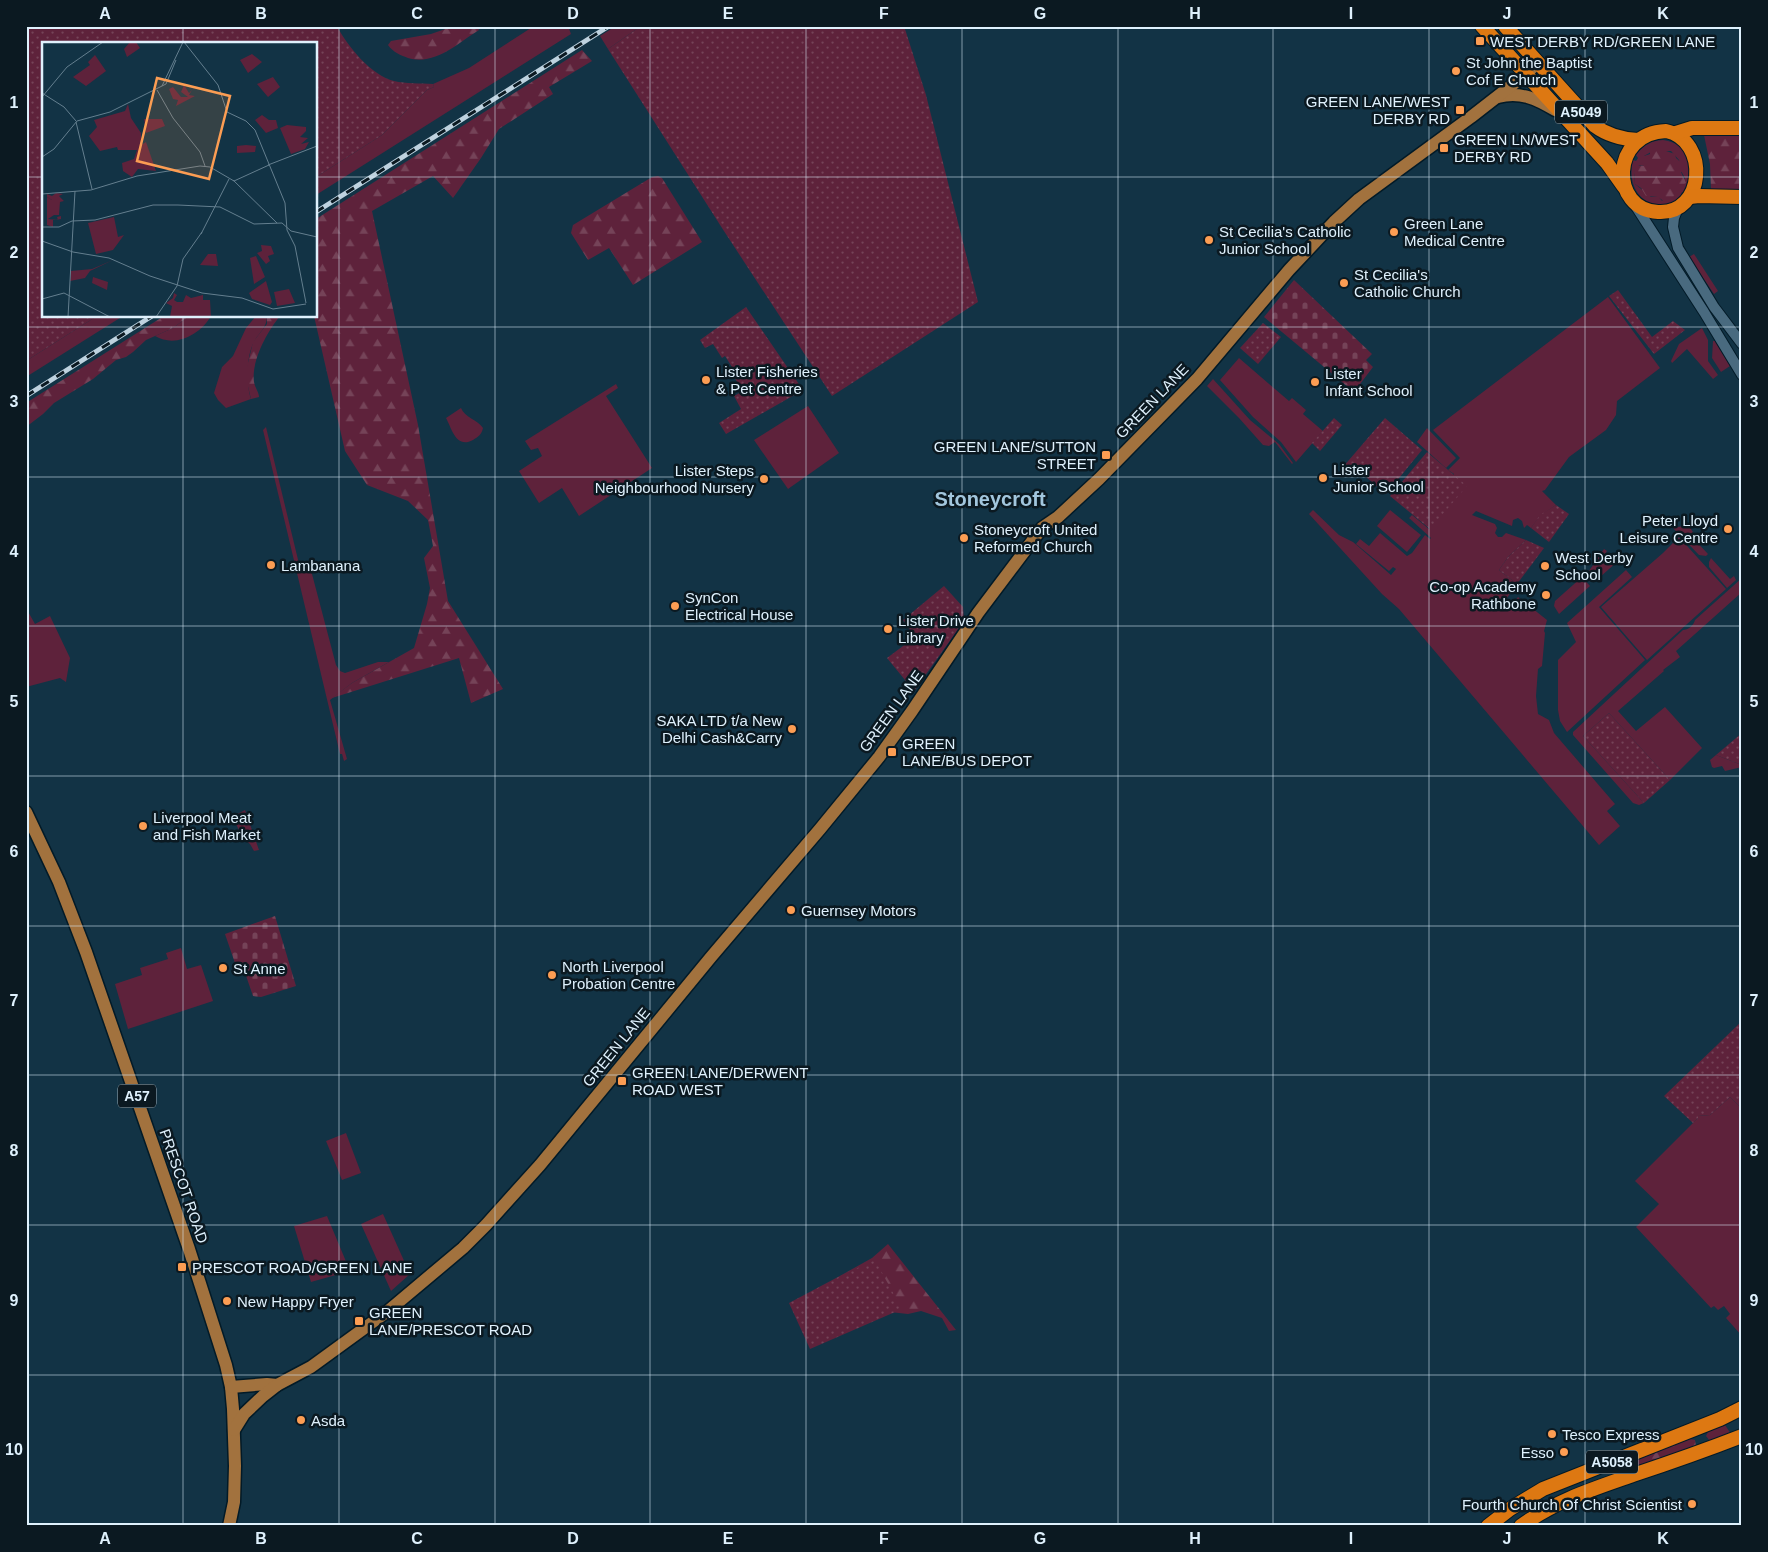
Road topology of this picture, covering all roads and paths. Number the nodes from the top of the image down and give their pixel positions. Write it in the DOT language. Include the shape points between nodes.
graph roads {
  1 [pos="1482,26"];
  2 [pos="1506,26"];
  3 [pos="1537,63"];
  4 [pos="1525,75"];
  5 [pos="1496,98"];
  6 [pos="1559,112"];
  7 [pos="1742,128"];
  8 [pos="1676,133"];
  9 [pos="1638,140"];
  10 [pos="1627,192"];
  11 [pos="1690,197"];
  12 [pos="1742,197"];
  13 [pos="1635,205"];
  14 [pos="1678,208"];
  15 [pos="1742,344"];
  16 [pos="1742,375"];
  17 [pos="26,812"];
  18 [pos="277,1385"];
  19 [pos="231,1387"];
  20 [pos="263,1396"];
  21 [pos="232,1400"];
  22 [pos="1742,1408"];
  23 [pos="234,1430"];
  24 [pos="1742,1436"];
  25 [pos="229,1526"];
  26 [pos="1488,1526"];
  27 [pos="1521,1526"];
  1 -- 4 [label="highway, A5049"];
  2 -- 3 [label="highway, A5049"];
  3 -- 4 [label="main road, GREEN LANE"];
  3 -- 9 [label="highway, A5049" via="1601,131"];
  4 -- 5 [label="main road, GREEN LANE"];
  4 -- 6 [label="highway, A5049"];
  5 -- 6 [label="main road" via="1527,96"];
  5 -- 18 [label="main road, GREEN LANE" via="1359,199 1334,222 1196,379 1099,479 1042,528 978,613 879,756 540,1165 486,1225 388,1311 311,1367"];
  6 -- 10 [label="highway, A5049" via="1607,163"];
  7 -- 8 [label="highway, A5049" via="1692,128"];
  8 -- 9 [label="highway, A5049" via="1660,132"];
  8 -- 11 [label="highway" via="1686,141 1695,158 1696,180"];
  9 -- 10 [label="highway, A5049" via="1628,152 1623,167"];
  10 -- 13 [label="highway, A5049"];
  11 -- 12 [label="highway"];
  11 -- 14 [label="highway"];
  13 -- 14 [label="highway" via="1658,212"];
  13 -- 16 [label="street"];
  14 -- 15 [label="street" via="1673,227 1678,248 1714,307"];
  17 -- 19 [label="main road, PRESCOT ROAD / A57" via="59,882 86,952 189,1249"];
  18 -- 19 [label="main road, GREEN LANE"];
  18 -- 20 [label="main road, GREEN LANE"];
  19 -- 21 [label="main road, PRESCOT ROAD / A57"];
  20 -- 21 [label="main road"];
  20 -- 23 [label="main road, GREEN LANE" via="244,1414"];
  21 -- 23 [label="main road, PRESCOT ROAD / A57"];
  22 -- 26 [label="highway, A5058" via="1543,1489"];
  23 -- 25 [label="main road, PRESCOT ROAD / A57" via="234,1502"];
  24 -- 27 [label="highway, A5058" via="1576,1494"];
}
